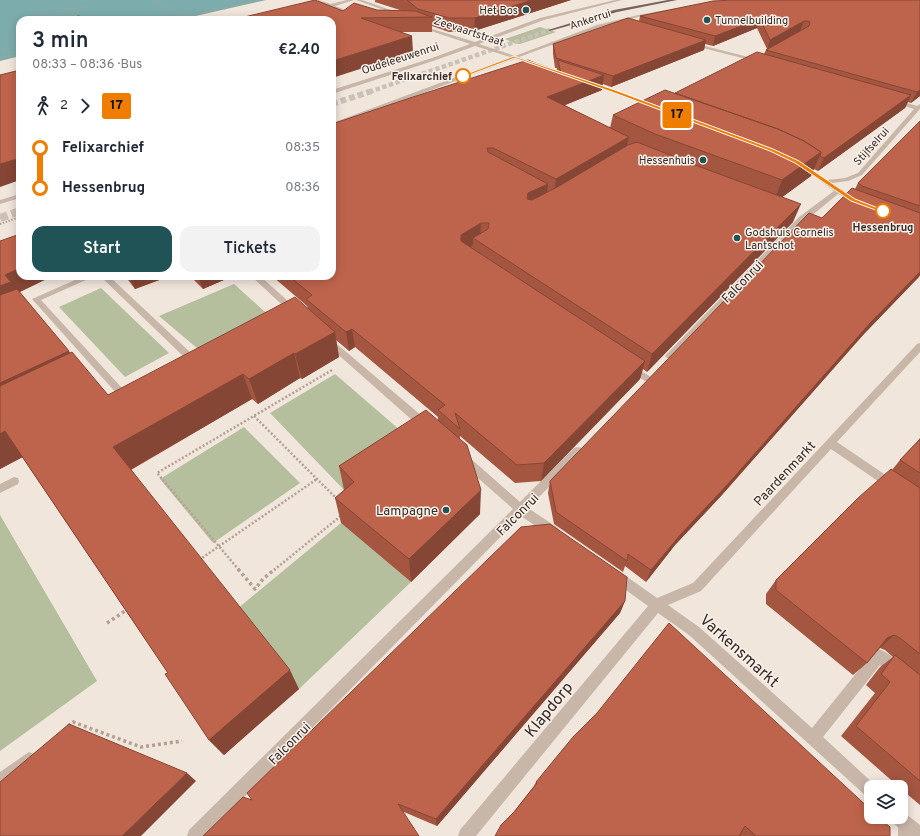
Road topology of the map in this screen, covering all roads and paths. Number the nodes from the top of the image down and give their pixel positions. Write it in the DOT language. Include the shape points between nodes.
graph roads {
  1 [pos="154,0"];
  2 [pos="259,0"];
  3 [pos="352,0"];
  4 [pos="358,0"];
  5 [pos="620,0"];
  6 [pos="675,0"];
  7 [pos="321,1"];
  8 [pos="312,3"];
  9 [pos="700,4"];
  10 [pos="330,5"];
  11 [pos="89,6"];
  12 [pos="323,7"];
  13 [pos="67,10"];
  14 [pos="42,15"];
  15 [pos="75,16"];
  16 [pos="183,16"];
  17 [pos="189,16"];
  18 [pos="359,16"];
  19 [pos="411,19"];
  20 [pos="614,22"];
  21 [pos="416,24"];
  22 [pos="624,24"];
  23 [pos="550,30"];
  24 [pos="475,43"];
  25 [pos="690,44"];
  26 [pos="5,48"];
  27 [pos="16,54"];
  28 [pos="12,55"];
  29 [pos="761,56"];
  30 [pos="515,57"];
  31 [pos="0,58"];
  32 [pos="754,60"];
  33 [pos="767,64"];
  34 [pos="574,77"];
  35 [pos="587,82"];
  36 [pos="336,91"];
  37 [pos="888,99"];
  38 [pos="656,107"];
  39 [pos="919,107"];
  40 [pos="336,124"];
  41 [pos="797,162"];
  42 [pos="826,182"];
  43 [pos="838,191"];
  44 [pos="16,197"];
  45 [pos="0,202"];
  46 [pos="861,203"];
  47 [pos="16,218"];
  48 [pos="0,224"];
  49 [pos="82,280"];
  50 [pos="108,280"];
  51 [pos="259,280"];
  52 [pos="302,318"];
  53 [pos="320,333"];
  54 [pos="920,346"];
  55 [pos="350,360"];
  56 [pos="623,362"];
  57 [pos="665,362"];
  58 [pos="175,364"];
  59 [pos="648,379"];
  60 [pos="134,386"];
  61 [pos="254,416"];
  62 [pos="433,432"];
  63 [pos="831,443"];
  64 [pos="582,447"];
  65 [pos="456,453"];
  66 [pos="317,478"];
  67 [pos="14,481"];
  68 [pos="0,489"];
  69 [pos="901,491"];
  70 [pos="342,504"];
  71 [pos="348,510"];
  72 [pos="522,510"];
  73 [pos="567,541"];
  74 [pos="219,547"];
  75 [pos="198,560"];
  76 [pos="605,568"];
  77 [pos="657,604"];
  78 [pos="128,609"];
  79 [pos="107,623"];
  80 [pos="908,680"];
  81 [pos="813,738"];
  82 [pos="182,741"];
  83 [pos="46,745"];
  84 [pos="0,781"];
  85 [pos="864,785"];
  86 [pos="904,825"];
  87 [pos="195,836"];
  88 [pos="466,836"];
  89 [pos="920,836"];
  1 -- 16 [label="path"];
  2 -- 17 [label="path"];
  3 -- 10 [label="street"];
  4 -- 19 [label="street"];
  5 -- 24 [label="street, Ankerrui" via="542,19"];
  6 -- 23 [label="main road, Ankerrui" via="616,11"];
  7 -- 8 [label="street"];
  7 -- 10 [label="street"];
  9 -- 20 [label="street, Ankerrui"];
  10 -- 12 [label="street"];
  10 -- 18 [label="street"];
  11 -- 14 [label="path"];
  13 -- 15 [label="path"];
  20 -- 22 [label="street"];
  20 -- 30 [label="street, Ankerrui"];
  21 -- 24 [label="street, Zeevaartstraat"];
  24 -- 30 [label="street, Zeevaartstraat"];
  24 -- 36 [label="street, Oudeleeuwenrui"];
  25 -- 32 [label="street"];
  26 -- 28 [label="path"];
  27 -- 28 [label="path"];
  28 -- 31 [label="path"];
  29 -- 32 [label="street"];
  30 -- 34 [label="street, Zeevaartstraat"];
  30 -- 40 [label="street"];
  32 -- 33 [label="street"];
  35 -- 38 [label="street"];
  37 -- 39 [label="street"];
  39 -- 42 [label="street, Stijfselrui" via="860,174 846,180"];
  41 -- 42 [label="street"];
  42 -- 43 [label="street"];
  43 -- 46 [label="street"];
  43 -- 57 [label="street, Falconrui" via="798,218"];
  44 -- 45 [label="street"];
  47 -- 48 [label="path"];
  49 -- 60 [label="street" via="32,301 93,368 121,393"];
  50 -- 58 [label="street" via="189,356"];
  51 -- 52 [label="street"];
  53 -- 55 [label="street"];
  54 -- 63 [label="street, Paardenmarkt"];
  55 -- 61 [label="path"];
  55 -- 62 [label="street"];
  56 -- 59 [label="street"];
  61 -- 66 [label="path"];
  61 -- 74 [label="path" via="157,473"];
  63 -- 69 [label="street"];
  63 -- 77 [label="street, Paardenmarkt" via="697,586"];
  64 -- 72 [label="street, Falconrui"];
  65 -- 72 [label="street"];
  66 -- 70 [label="path"];
  66 -- 74 [label="path"];
  67 -- 68 [label="street"];
  71 -- 74 [label="path" via="255,588"];
  72 -- 73 [label="street"];
  72 -- 87 [label="street, Falconrui"];
  74 -- 75 [label="path"];
  76 -- 77 [label="street, Varkensmarkt"];
  77 -- 81 [label="street, Varkensmarkt" via="694,631"];
  77 -- 88 [label="street, Klapdorp"];
  78 -- 79 [label="path"];
  80 -- 81 [label="street" via="879,656"];
  81 -- 85 [label="street, Varkensmarkt"];
  82 -- 83 [label="path" via="141,747 72,722"];
  83 -- 84 [label="street"];
  86 -- 89 [label="street"];
}
